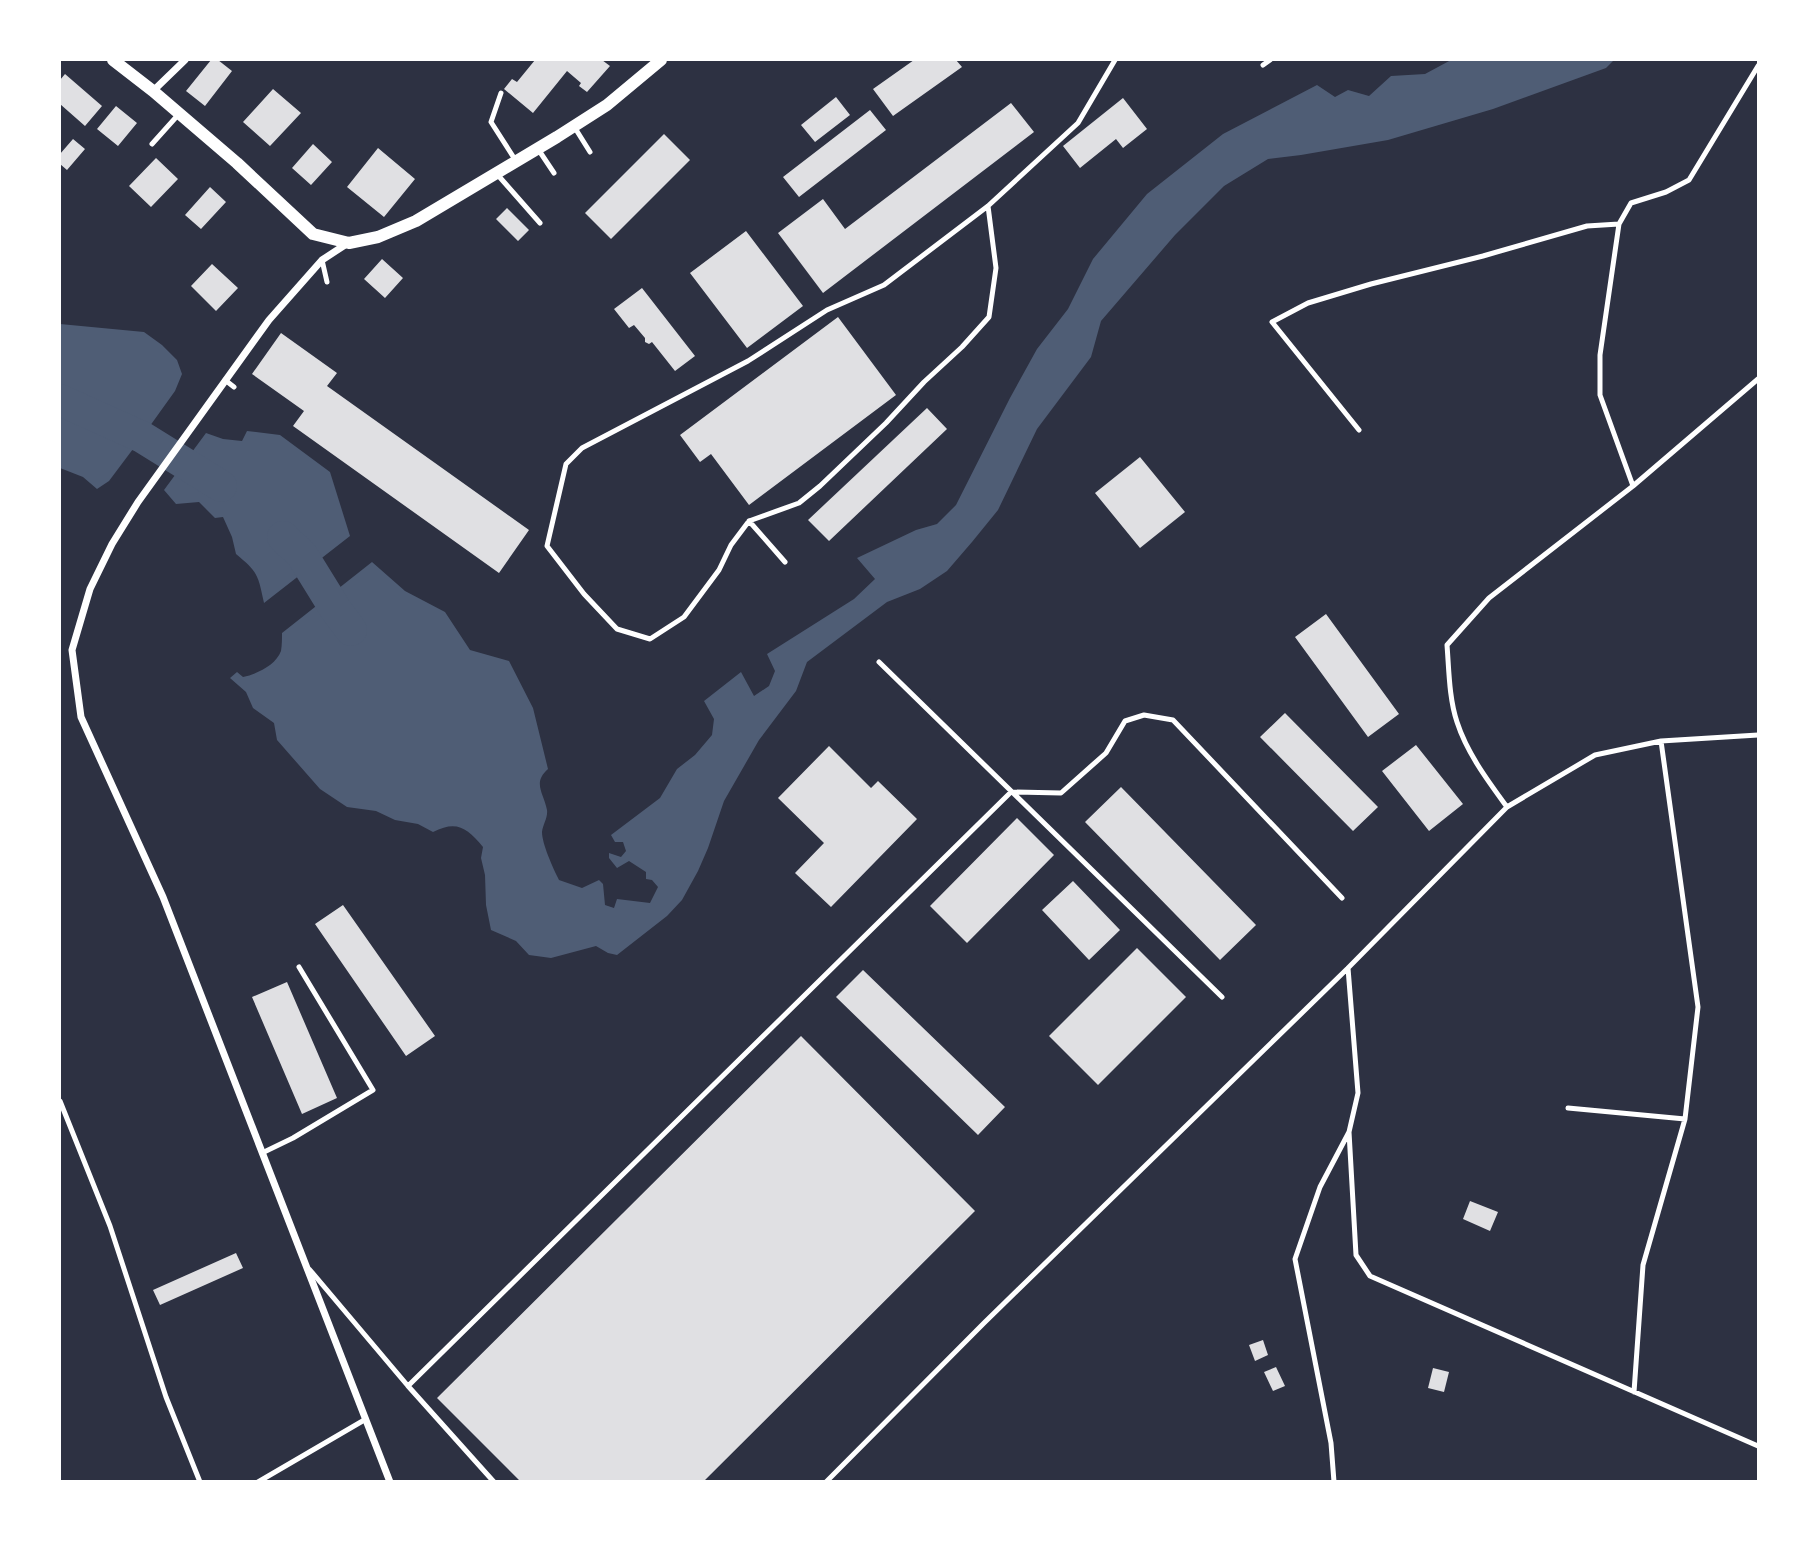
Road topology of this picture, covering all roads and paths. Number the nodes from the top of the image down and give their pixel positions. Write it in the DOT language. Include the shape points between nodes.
graph roads {
  1 [pos="113,60"];
  2 [pos="185,60"];
  3 [pos="661,60"];
  4 [pos="1115,60"];
  5 [pos="1270,60"];
  6 [pos="1263,65"];
  7 [pos="1759,66"];
  8 [pos="153,91"];
  9 [pos="501,93"];
  10 [pos="179,113"];
  11 [pos="574,126"];
  12 [pos="152,144"];
  13 [pos="538,149"];
  14 [pos="590,152"];
  15 [pos="516,162"];
  16 [pos="496,173"];
  17 [pos="554,173"];
  18 [pos="988,206"];
  19 [pos="540,223"];
  20 [pos="1619,224"];
  21 [pos="349,243"];
  22 [pos="322,260"];
  23 [pos="327,282"];
  24 [pos="1759,379"];
  25 [pos="225,380"];
  26 [pos="234,387"];
  27 [pos="1359,430"];
  28 [pos="1633,485"];
  29 [pos="749,521"];
  30 [pos="785,562"];
  31 [pos="879,662"];
  32 [pos="1759,735"];
  33 [pos="1661,741"];
  34 [pos="1011,792"];
  35 [pos="1507,807"];
  36 [pos="1342,898"];
  37 [pos="299,967"];
  38 [pos="1348,968"];
  39 [pos="1222,998"];
  40 [pos="60,1101"];
  41 [pos="1568,1108"];
  42 [pos="1685,1119"];
  43 [pos="1349,1132"];
  44 [pos="262,1153"];
  45 [pos="305,1265"];
  46 [pos="408,1386"];
  47 [pos="1634,1392"];
  48 [pos="366,1419"];
  49 [pos="1759,1446"];
  50 [pos="200,1482"];
  51 [pos="258,1482"];
  52 [pos="390,1482"];
  53 [pos="494,1482"];
  54 [pos="826,1482"];
  55 [pos="1334,1482"];
  1 -- 8 [label="street"];
  2 -- 8 [label="street"];
  3 -- 11 [label="street"];
  4 -- 18 [label="lane" via="1078,123"];
  5 -- 6 [label="lane"];
  7 -- 20 [label="lane" via="1689,180 1631,203"];
  8 -- 10 [label="street"];
  9 -- 15 [label="lane" via="491,122"];
  10 -- 12 [label="lane"];
  10 -- 21 [label="street" via="313,234"];
  11 -- 13 [label="street"];
  11 -- 14 [label="lane"];
  13 -- 15 [label="street"];
  13 -- 17 [label="lane"];
  15 -- 16 [label="street"];
  16 -- 19 [label="lane"];
  16 -- 21 [label="street" via="416,221 379,237"];
  18 -- 29 [label="lane" via="996,268 989,317 820,486 799,503"];
  18 -- 29 [label="lane" via="884,285 827,310 748,361 582,448 566,464 547,546 617,629 650,639 684,617"];
  20 -- 27 [label="lane" via="1587,226 1371,284 1308,303 1272,322"];
  20 -- 28 [label="lane" via="1600,355 1600,395"];
  21 -- 22 [label="street"];
  22 -- 23 [label="lane"];
  22 -- 25 [label="street"];
  24 -- 28 [label="lane"];
  25 -- 26 [label="lane"];
  25 -- 44 [label="street" via="112,544 90,589 72,650 82,717 163,897"];
  28 -- 35 [label="lane" via="1489,598 1447,645 1457,722 1476,764"];
  29 -- 30 [label="lane"];
  31 -- 34 [label="lane"];
  32 -- 33 [label="lane"];
  33 -- 35 [label="lane" via="1595,754"];
  33 -- 42 [label="lane" via="1698,1007"];
  34 -- 36 [label="lane" via="1061,793 1106,753 1125,721 1144,715 1173,720"];
  34 -- 39 [label="lane"];
  34 -- 46 [label="lane"];
  35 -- 38 [label="lane"];
  37 -- 44 [label="lane" via="373,1090"];
  38 -- 43 [label="lane" via="1359,1093"];
  38 -- 54 [label="lane"];
  40 -- 50 [label="lane" via="110,1226 166,1397"];
  41 -- 42 [label="lane"];
  42 -- 47 [label="lane" via="1643,1265"];
  43 -- 47 [label="lane" via="1356,1255 1370,1276"];
  43 -- 55 [label="lane" via="1320,1187 1294,1259 1331,1443"];
  44 -- 45 [label="street"];
  45 -- 46 [label="lane"];
  45 -- 48 [label="street"];
  46 -- 53 [label="lane"];
  47 -- 49 [label="lane"];
  48 -- 51 [label="lane"];
  48 -- 52 [label="street"];
}
